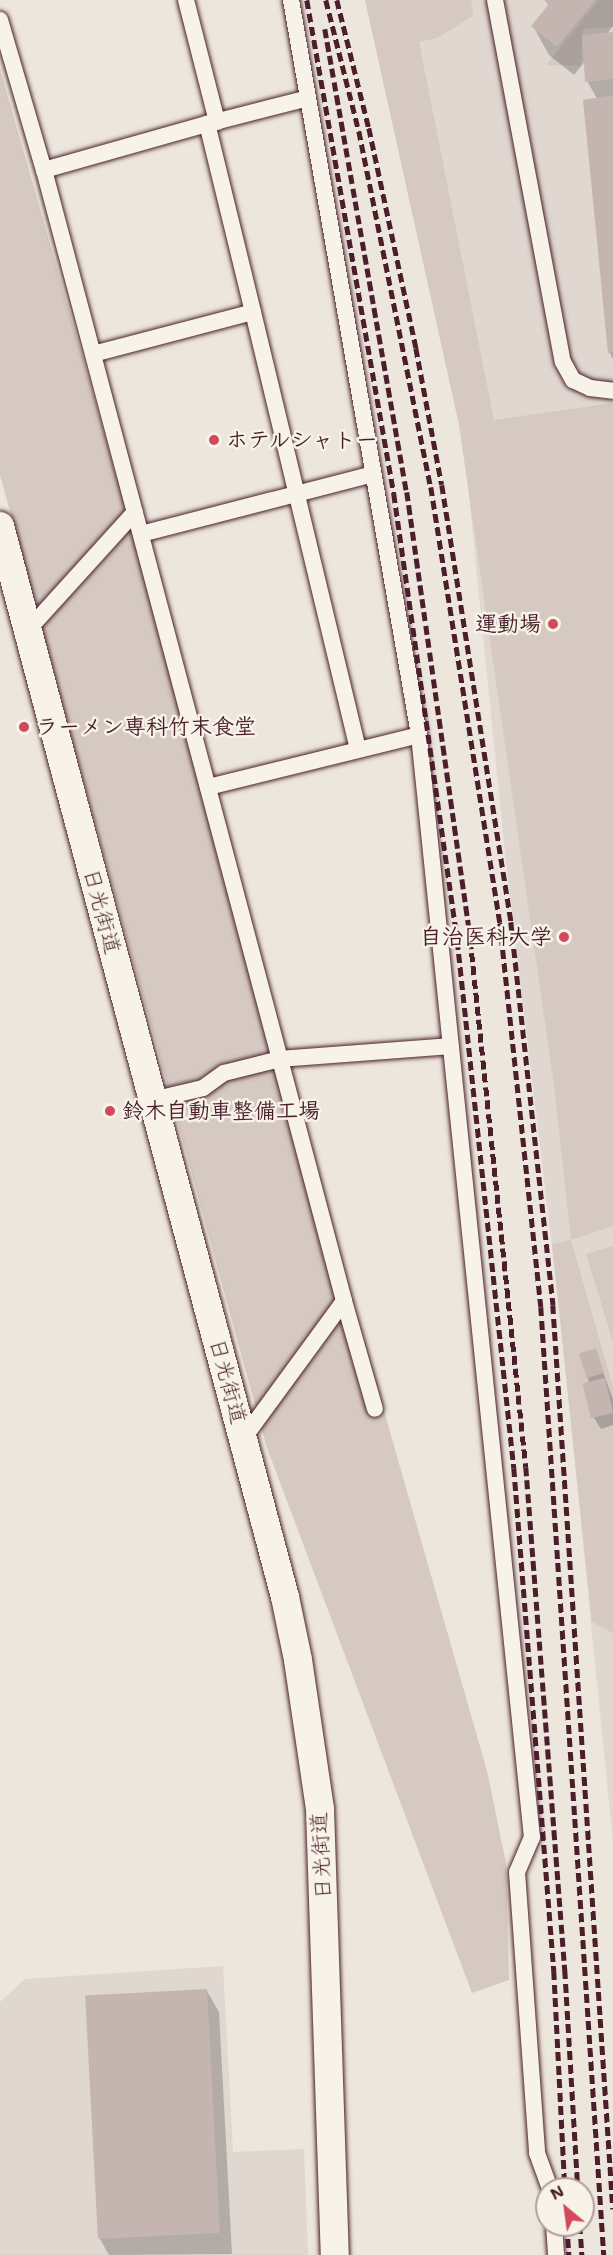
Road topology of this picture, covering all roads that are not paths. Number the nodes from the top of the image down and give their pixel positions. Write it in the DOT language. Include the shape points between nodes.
graph roads {
  1 [pos="186,0"];
  2 [pos="291,0"];
  3 [pos="495,0"];
  4 [pos="0,20"];
  5 [pos="308,98"];
  6 [pos="212,123"];
  7 [pos="44,170"];
  8 [pos="253,312"];
  9 [pos="93,354"];
  10 [pos="613,391"];
  11 [pos="373,474"];
  12 [pos="296,494"];
  13 [pos="135,512"];
  14 [pos="0,526"];
  15 [pos="141,534"];
  16 [pos="28,630"];
  17 [pos="419,735"];
  18 [pos="358,750"];
  19 [pos="208,787"];
  20 [pos="451,1046"];
  21 [pos="280,1059"];
  22 [pos="152,1100"];
  23 [pos="344,1301"];
  24 [pos="375,1409"];
  25 [pos="243,1439"];
  26 [pos="546,2177"];
  27 [pos="555,2237"];
  28 [pos="336,2255"];
  29 [pos="556,2255"];
  1 -- 6 [label="street"];
  2 -- 5 [label="street"];
  3 -- 10 [label="street" via="563,362 573,380 590,388"];
  4 -- 7 [label="street"];
  5 -- 6 [label="street"];
  5 -- 11 [label="street"];
  6 -- 7 [label="street"];
  6 -- 8 [label="street"];
  7 -- 9 [label="street"];
  8 -- 9 [label="street"];
  8 -- 12 [label="street"];
  9 -- 13 [label="street"];
  11 -- 12 [label="street"];
  11 -- 17 [label="street"];
  12 -- 15 [label="street"];
  12 -- 18 [label="street"];
  13 -- 15 [label="street"];
  13 -- 16 [label="street"];
  14 -- 16 [label="highway, 日光街道"];
  15 -- 19 [label="street"];
  16 -- 22 [label="highway, 日光街道"];
  17 -- 18 [label="street"];
  17 -- 20 [label="street"];
  18 -- 19 [label="street"];
  19 -- 21 [label="street"];
  20 -- 21 [label="street"];
  20 -- 26 [label="street" via="532,1837 517,1872 537,2153"];
  21 -- 22 [label="street" via="224,1073 203,1088"];
  21 -- 23 [label="street"];
  22 -- 25 [label="highway, 日光街道"];
  23 -- 24 [label="street"];
  23 -- 25 [label="street"];
  25 -- 28 [label="highway, 日光街道" via="285,1597 310,1726 318,1799"];
  27 -- 29 [label="street"];
}
